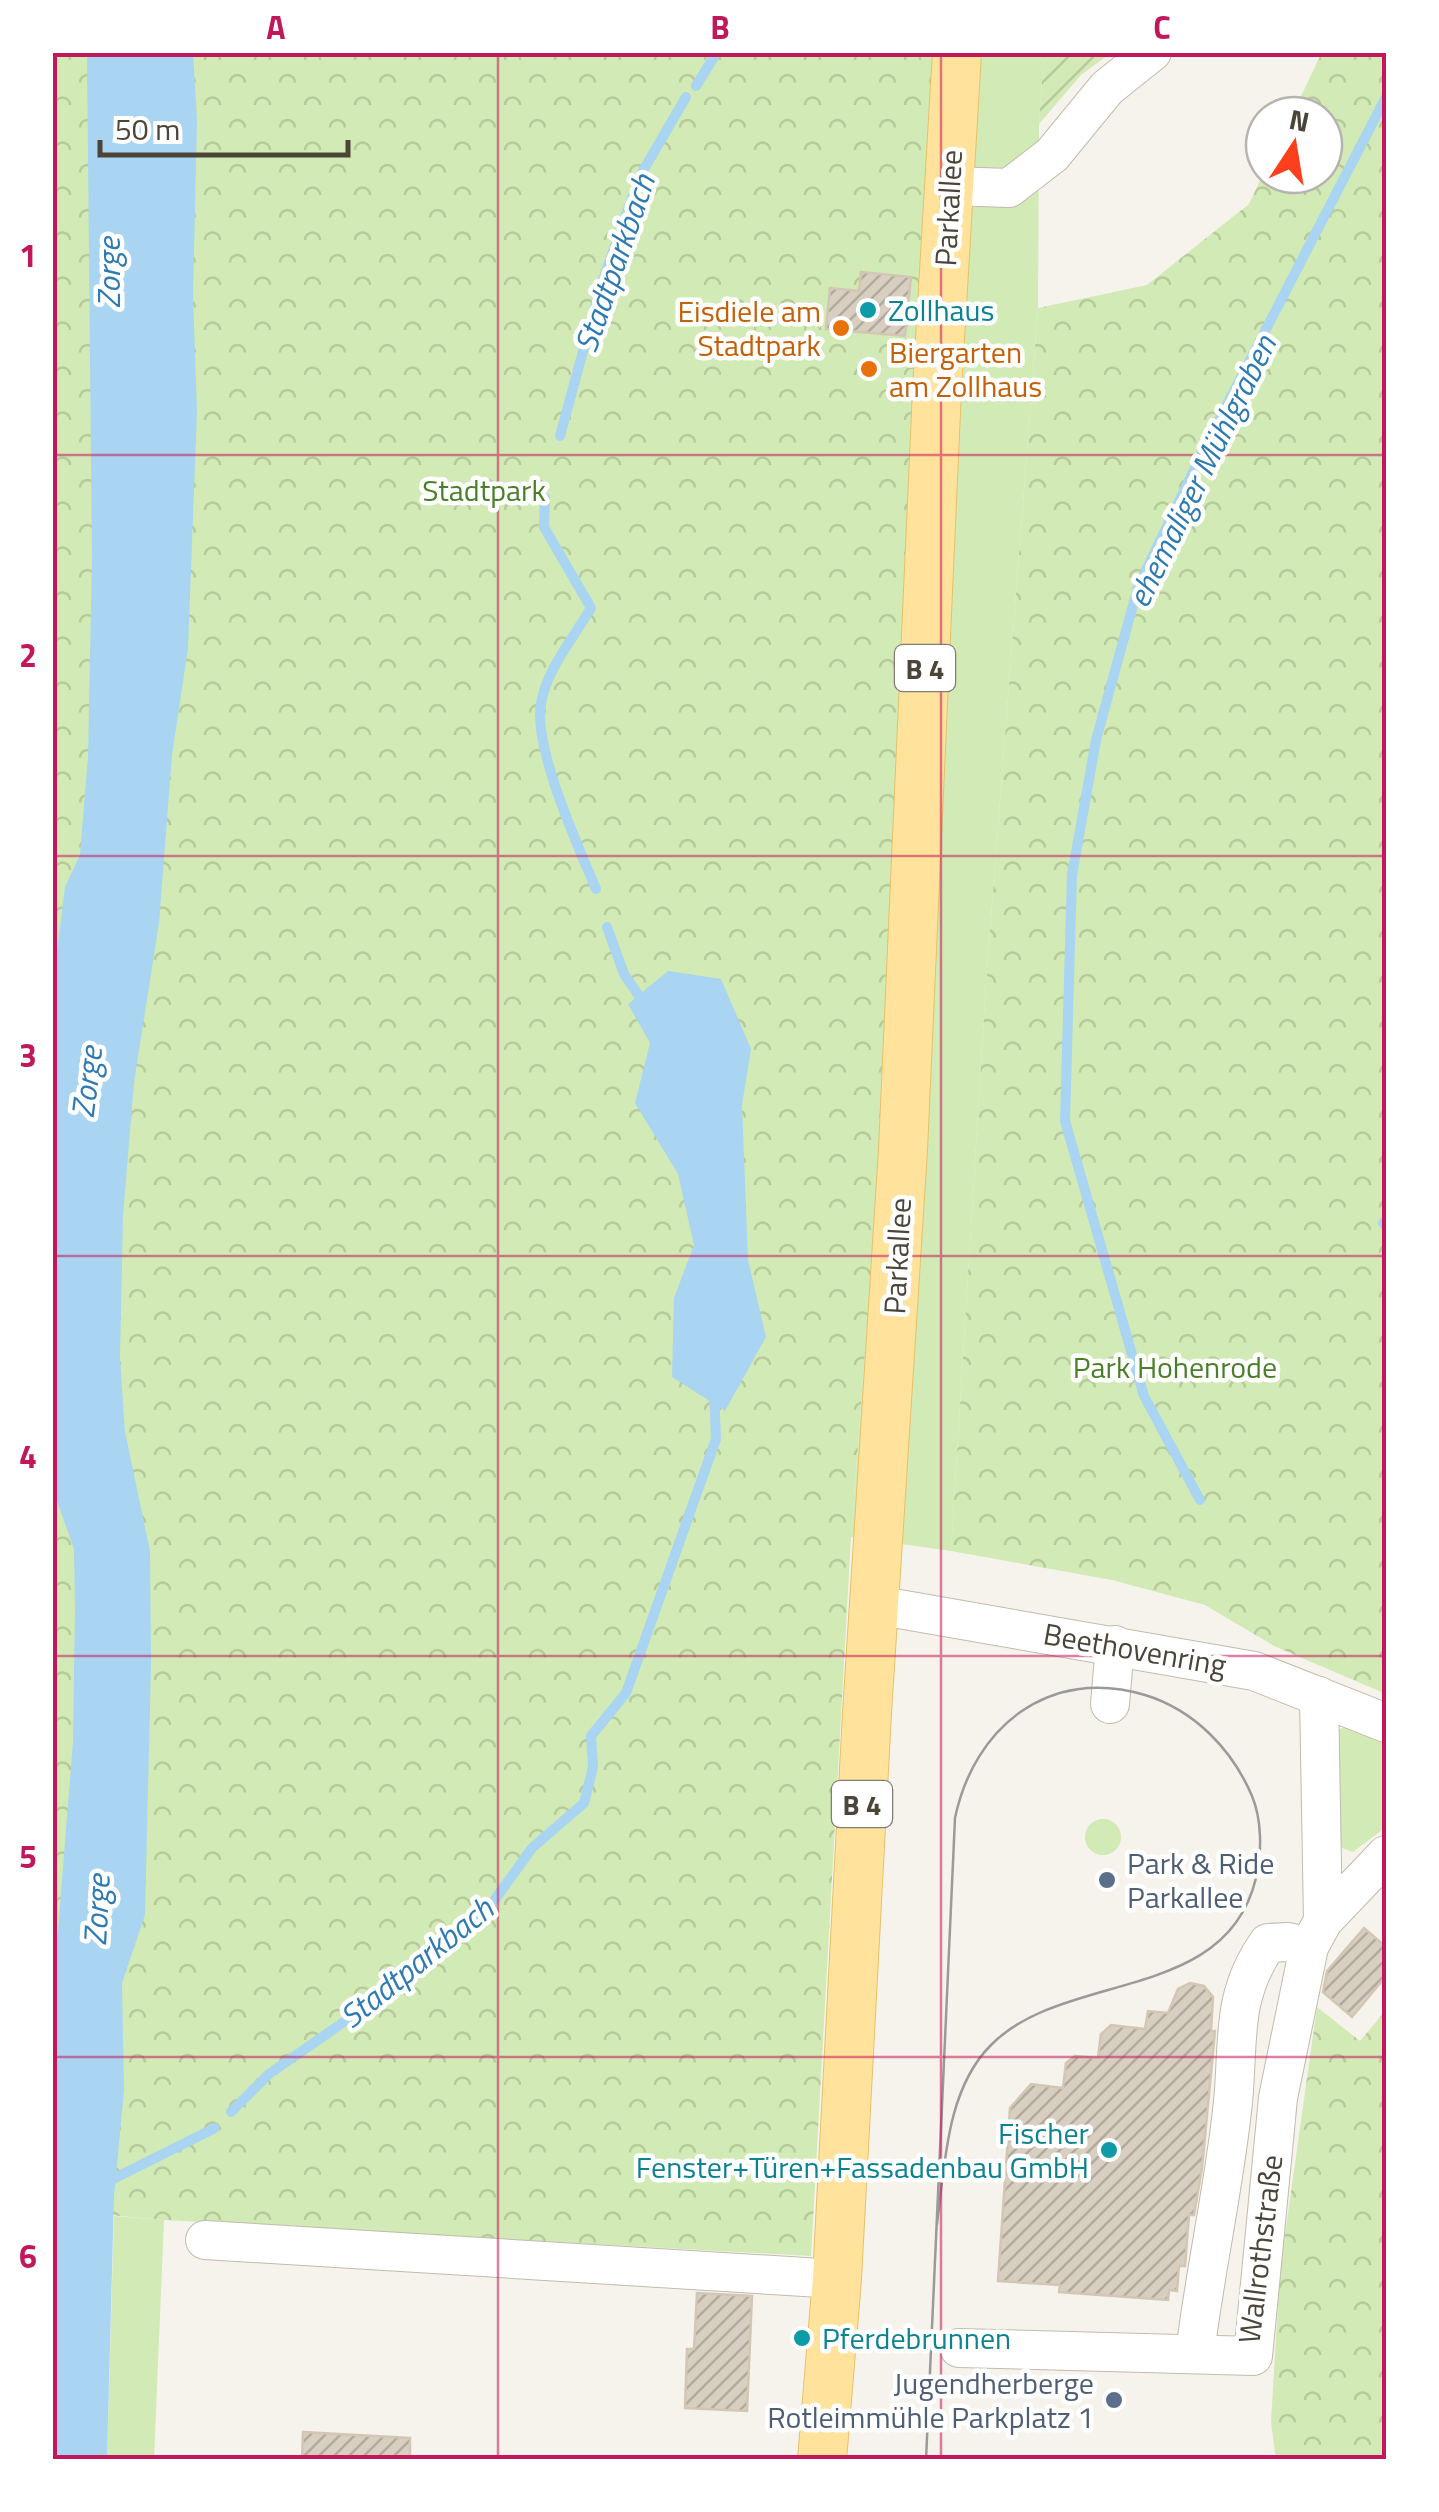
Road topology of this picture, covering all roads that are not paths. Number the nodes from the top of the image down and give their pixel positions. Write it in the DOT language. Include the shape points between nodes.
graph roads {
  1 [pos="957,52"];
  2 [pos="1152,52"];
  3 [pos="949,186"];
  4 [pos="876,1604"];
  5 [pos="1116,1645"];
  6 [pos="1111,1696"];
  7 [pos="1318,1696"];
  8 [pos="1386,1724"];
  9 [pos="1386,1855"];
  10 [pos="1316,1934"];
  11 [pos="205,2240"];
  12 [pos="837,2279"];
  13 [pos="959,2348"];
  14 [pos="1195,2353"];
  15 [pos="822,2460"];
  1 -- 3 [label="main road, Parkallee / B 4"];
  2 -- 3 [label="street" via="1106,88 1052,155 1009,188"];
  3 -- 4 [label="main road, Parkallee / B 4"];
  4 -- 5 [label="street, Beethovenring"];
  4 -- 12 [label="main road, Parkallee / B 4"];
  5 -- 6 [label="street"];
  5 -- 7 [label="street, Beethovenring" via="1254,1671"];
  7 -- 8 [label="street, Beethovenring"];
  7 -- 10 [label="street, Wallrothstraße"];
  9 -- 10 [label="street"];
  10 -- 14 [label="street" via="1268,1942 1248,1974"];
  10 -- 14 [label="street, Wallrothstraße" via="1278,2098 1253,2356"];
  11 -- 12 [label="street"];
  12 -- 15 [label="main road, Parkallee / B 4"];
  13 -- 14 [label="street, Wallrothstraße"];
}
